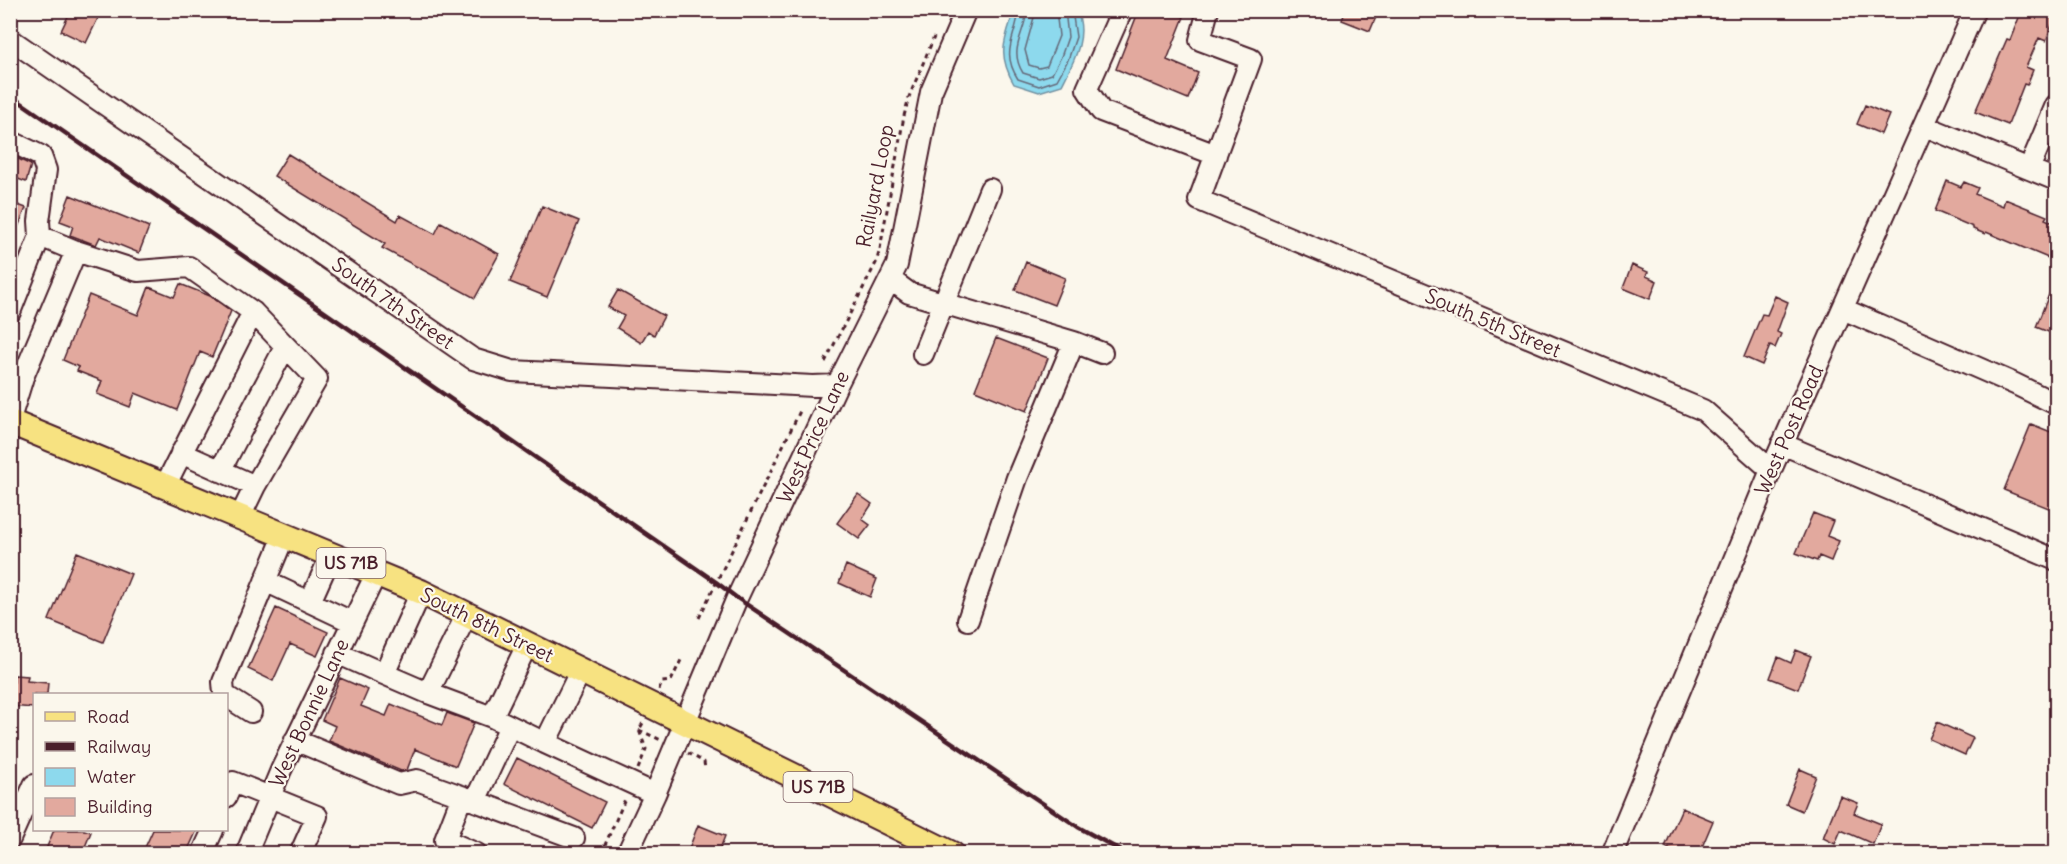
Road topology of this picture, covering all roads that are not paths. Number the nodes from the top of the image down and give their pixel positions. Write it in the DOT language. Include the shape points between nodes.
graph roads {
  1 [pos="966,10"];
  2 [pos="1122,10"];
  3 [pos="1208,10"];
  4 [pos="1975,10"];
  5 [pos="10,39"];
  6 [pos="2056,105"];
  7 [pos="1926,126"];
  8 [pos="10,141"];
  9 [pos="1215,155"];
  10 [pos="2029,169"];
  11 [pos="2056,180"];
  12 [pos="990,189"];
  13 [pos="40,236"];
  14 [pos="76,250"];
  15 [pos="890,279"];
  16 [pos="944,302"];
  17 [pos="1843,309"];
  18 [pos="10,312"];
  19 [pos="253,312"];
  20 [pos="1074,342"];
  21 [pos="285,347"];
  22 [pos="1102,353"];
  23 [pos="923,354"];
  24 [pos="17,374"];
  25 [pos="837,385"];
  26 [pos="2056,404"];
  27 [pos="10,420"];
  28 [pos="1782,444"];
  29 [pos="181,453"];
  30 [pos="1771,470"];
  31 [pos="220,471"];
  32 [pos="165,486"];
  33 [pos="255,486"];
  34 [pos="240,517"];
  35 [pos="284,536"];
  36 [pos="331,555"];
  37 [pos="2056,560"];
  38 [pos="376,574"];
  39 [pos="265,581"];
  40 [pos="421,592"];
  41 [pos="310,602"];
  42 [pos="466,616"];
  43 [pos="968,620"];
  44 [pos="352,622"];
  45 [pos="527,645"];
  46 [pos="337,653"];
  47 [pos="581,670"];
  48 [pos="384,674"];
  49 [pos="225,693"];
  50 [pos="428,693"];
  51 [pos="228,697"];
  52 [pos="251,712"];
  53 [pos="492,717"];
  54 [pos="684,722"];
  55 [pos="510,726"];
  56 [pos="295,740"];
  57 [pos="546,743"];
  58 [pos="33,787"];
  59 [pos="228,793"];
  60 [pos="655,794"];
  61 [pos="269,797"];
  62 [pos="468,799"];
  63 [pos="213,831"];
  64 [pos="574,838"];
  65 [pos="10,839"];
  66 [pos="202,854"];
  67 [pos="246,854"];
  68 [pos="300,854"];
  69 [pos="477,854"];
  70 [pos="627,854"];
  71 [pos="952,854"];
  72 [pos="1612,854"];
  1 -- 15 [label="street, West Price Lane" via="931,92 897,265"];
  2 -- 9 [label="street" via="1087,89 1101,111"];
  3 -- 9 [label="street" via="1200,40 1251,59"];
  4 -- 7 [label="street, West Post Road"];
  5 -- 25 [label="street, South 7th Street" via="473,358 512,371"];
  6 -- 10 [label="street"];
  7 -- 10 [label="street"];
  7 -- 17 [label="street, West Post Road"];
  8 -- 13 [label="street" via="41,156 46,170"];
  9 -- 30 [label="street, South 5th Street" via="1199,200 1703,410"];
  10 -- 11 [label="street"];
  12 -- 16 [label="street"];
  13 -- 14 [label="street"];
  13 -- 18 [label="street"];
  14 -- 19 [label="street" via="138,271 189,267"];
  14 -- 24 [label="street"];
  15 -- 16 [label="street" via="909,293"];
  15 -- 25 [label="street, West Price Lane"];
  16 -- 20 [label="street"];
  16 -- 23 [label="street"];
  17 -- 26 [label="street"];
  17 -- 28 [label="street, West Post Road"];
  19 -- 21 [label="street"];
  19 -- 29 [label="street"];
  20 -- 22 [label="street"];
  20 -- 43 [label="street" via="1017,478"];
  21 -- 31 [label="street"];
  21 -- 33 [label="street" via="317,379"];
  24 -- 27 [label="street"];
  25 -- 54 [label="street, West Price Lane" via="737,598"];
  27 -- 32 [label="main road, South 8th Street / US 71B"];
  28 -- 30 [label="street, West Post Road"];
  28 -- 37 [label="street"];
  29 -- 31 [label="street"];
  29 -- 32 [label="street"];
  30 -- 72 [label="street, West Post Road"];
  31 -- 33 [label="street"];
  32 -- 34 [label="main road, South 8th Street / US 71B"];
  33 -- 34 [label="street"];
  34 -- 35 [label="main road, South 8th Street / US 71B"];
  35 -- 36 [label="main road, South 8th Street / US 71B"];
  35 -- 39 [label="street"];
  36 -- 38 [label="main road, South 8th Street / US 71B"];
  36 -- 41 [label="street"];
  38 -- 40 [label="main road, South 8th Street / US 71B"];
  38 -- 44 [label="street, West Bonnie Lane"];
  39 -- 41 [label="street"];
  39 -- 49 [label="street" via="222,682"];
  40 -- 42 [label="main road, South 8th Street / US 71B"];
  40 -- 48 [label="street"];
  41 -- 44 [label="street"];
  42 -- 45 [label="main road, South 8th Street / US 71B"];
  42 -- 50 [label="street"];
  44 -- 46 [label="street, West Bonnie Lane"];
  45 -- 47 [label="main road, South 8th Street / US 71B"];
  45 -- 53 [label="street"];
  46 -- 48 [label="street"];
  46 -- 56 [label="street, West Bonnie Lane"];
  47 -- 54 [label="main road, South 8th Street / US 71B"];
  47 -- 57 [label="street"];
  48 -- 50 [label="street"];
  50 -- 53 [label="street"];
  51 -- 52 [label="street"];
  53 -- 55 [label="street"];
  54 -- 60 [label="street, West Price Lane"];
  54 -- 71 [label="main road, South 8th Street / US 71B"];
  55 -- 57 [label="street"];
  55 -- 62 [label="street"];
  56 -- 61 [label="street, West Bonnie Lane"];
  56 -- 62 [label="street" via="399,784 417,780"];
  57 -- 60 [label="street"];
  58 -- 65 [label="street"];
  59 -- 61 [label="street" via="233,782"];
  60 -- 70 [label="street, West Price Lane"];
  61 -- 67 [label="street, West Bonnie Lane"];
  61 -- 68 [label="street" via="317,816"];
  62 -- 64 [label="street"];
  62 -- 69 [label="street" via="445,840"];
  63 -- 66 [label="street"];
}
